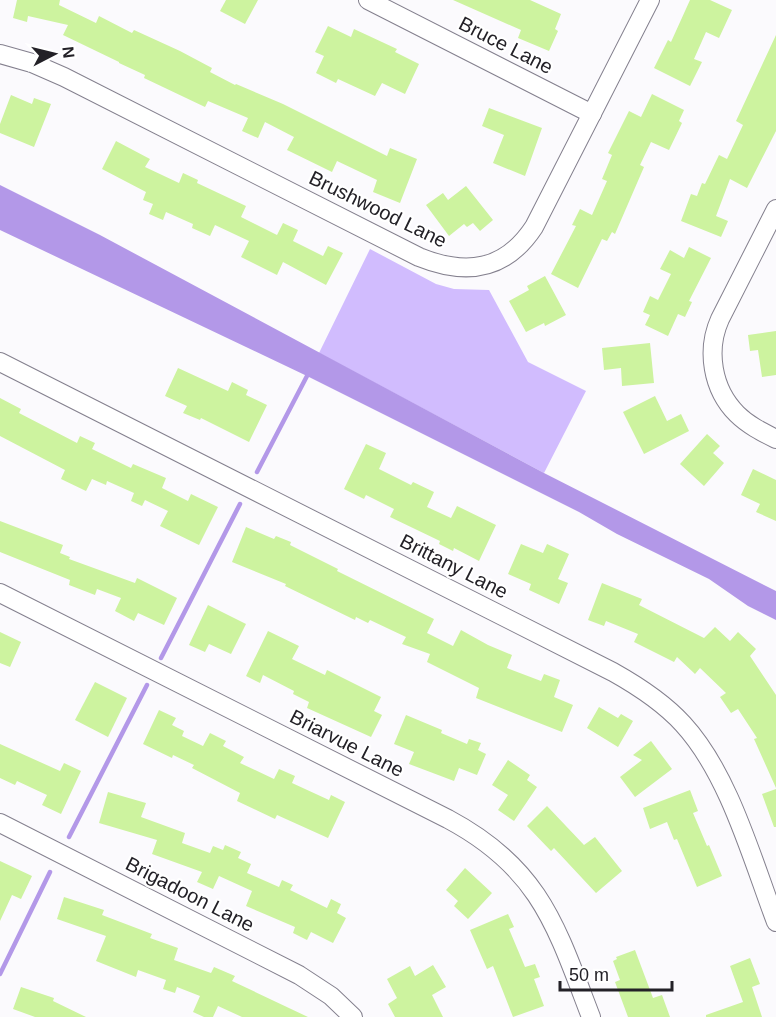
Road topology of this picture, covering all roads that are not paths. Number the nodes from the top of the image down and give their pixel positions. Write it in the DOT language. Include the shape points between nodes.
graph roads {
  1 [pos="368,0"];
  2 [pos="650,0"];
  3 [pos="0,54"];
  4 [pos="592,114"];
  5 [pos="776,209"];
  6 [pos="0,362"];
  7 [pos="776,439"];
  8 [pos="0,593"];
  9 [pos="0,823"];
  10 [pos="776,922"];
  11 [pos="353,1017"];
  12 [pos="591,1017"];
  1 -- 4 [label="street, Bruce Lane"];
  2 -- 4 [label="street, Brushwood Lane"];
  3 -- 4 [label="street, Brushwood Lane" via="64,77 406,251 454,268 487,265 520,245 540,216"];
  5 -- 7 [label="street" via="720,319 712,355 717,383 730,406 745,421"];
  6 -- 10 [label="street, Brittany Lane" via="613,672 652,696 684,725 709,761 734,813"];
  8 -- 12 [label="street, Briarvue Lane" via="448,819 488,843 518,871 544,905"];
  9 -- 11 [label="street, Brigadoon Lane" via="299,975 331,996"];
}
